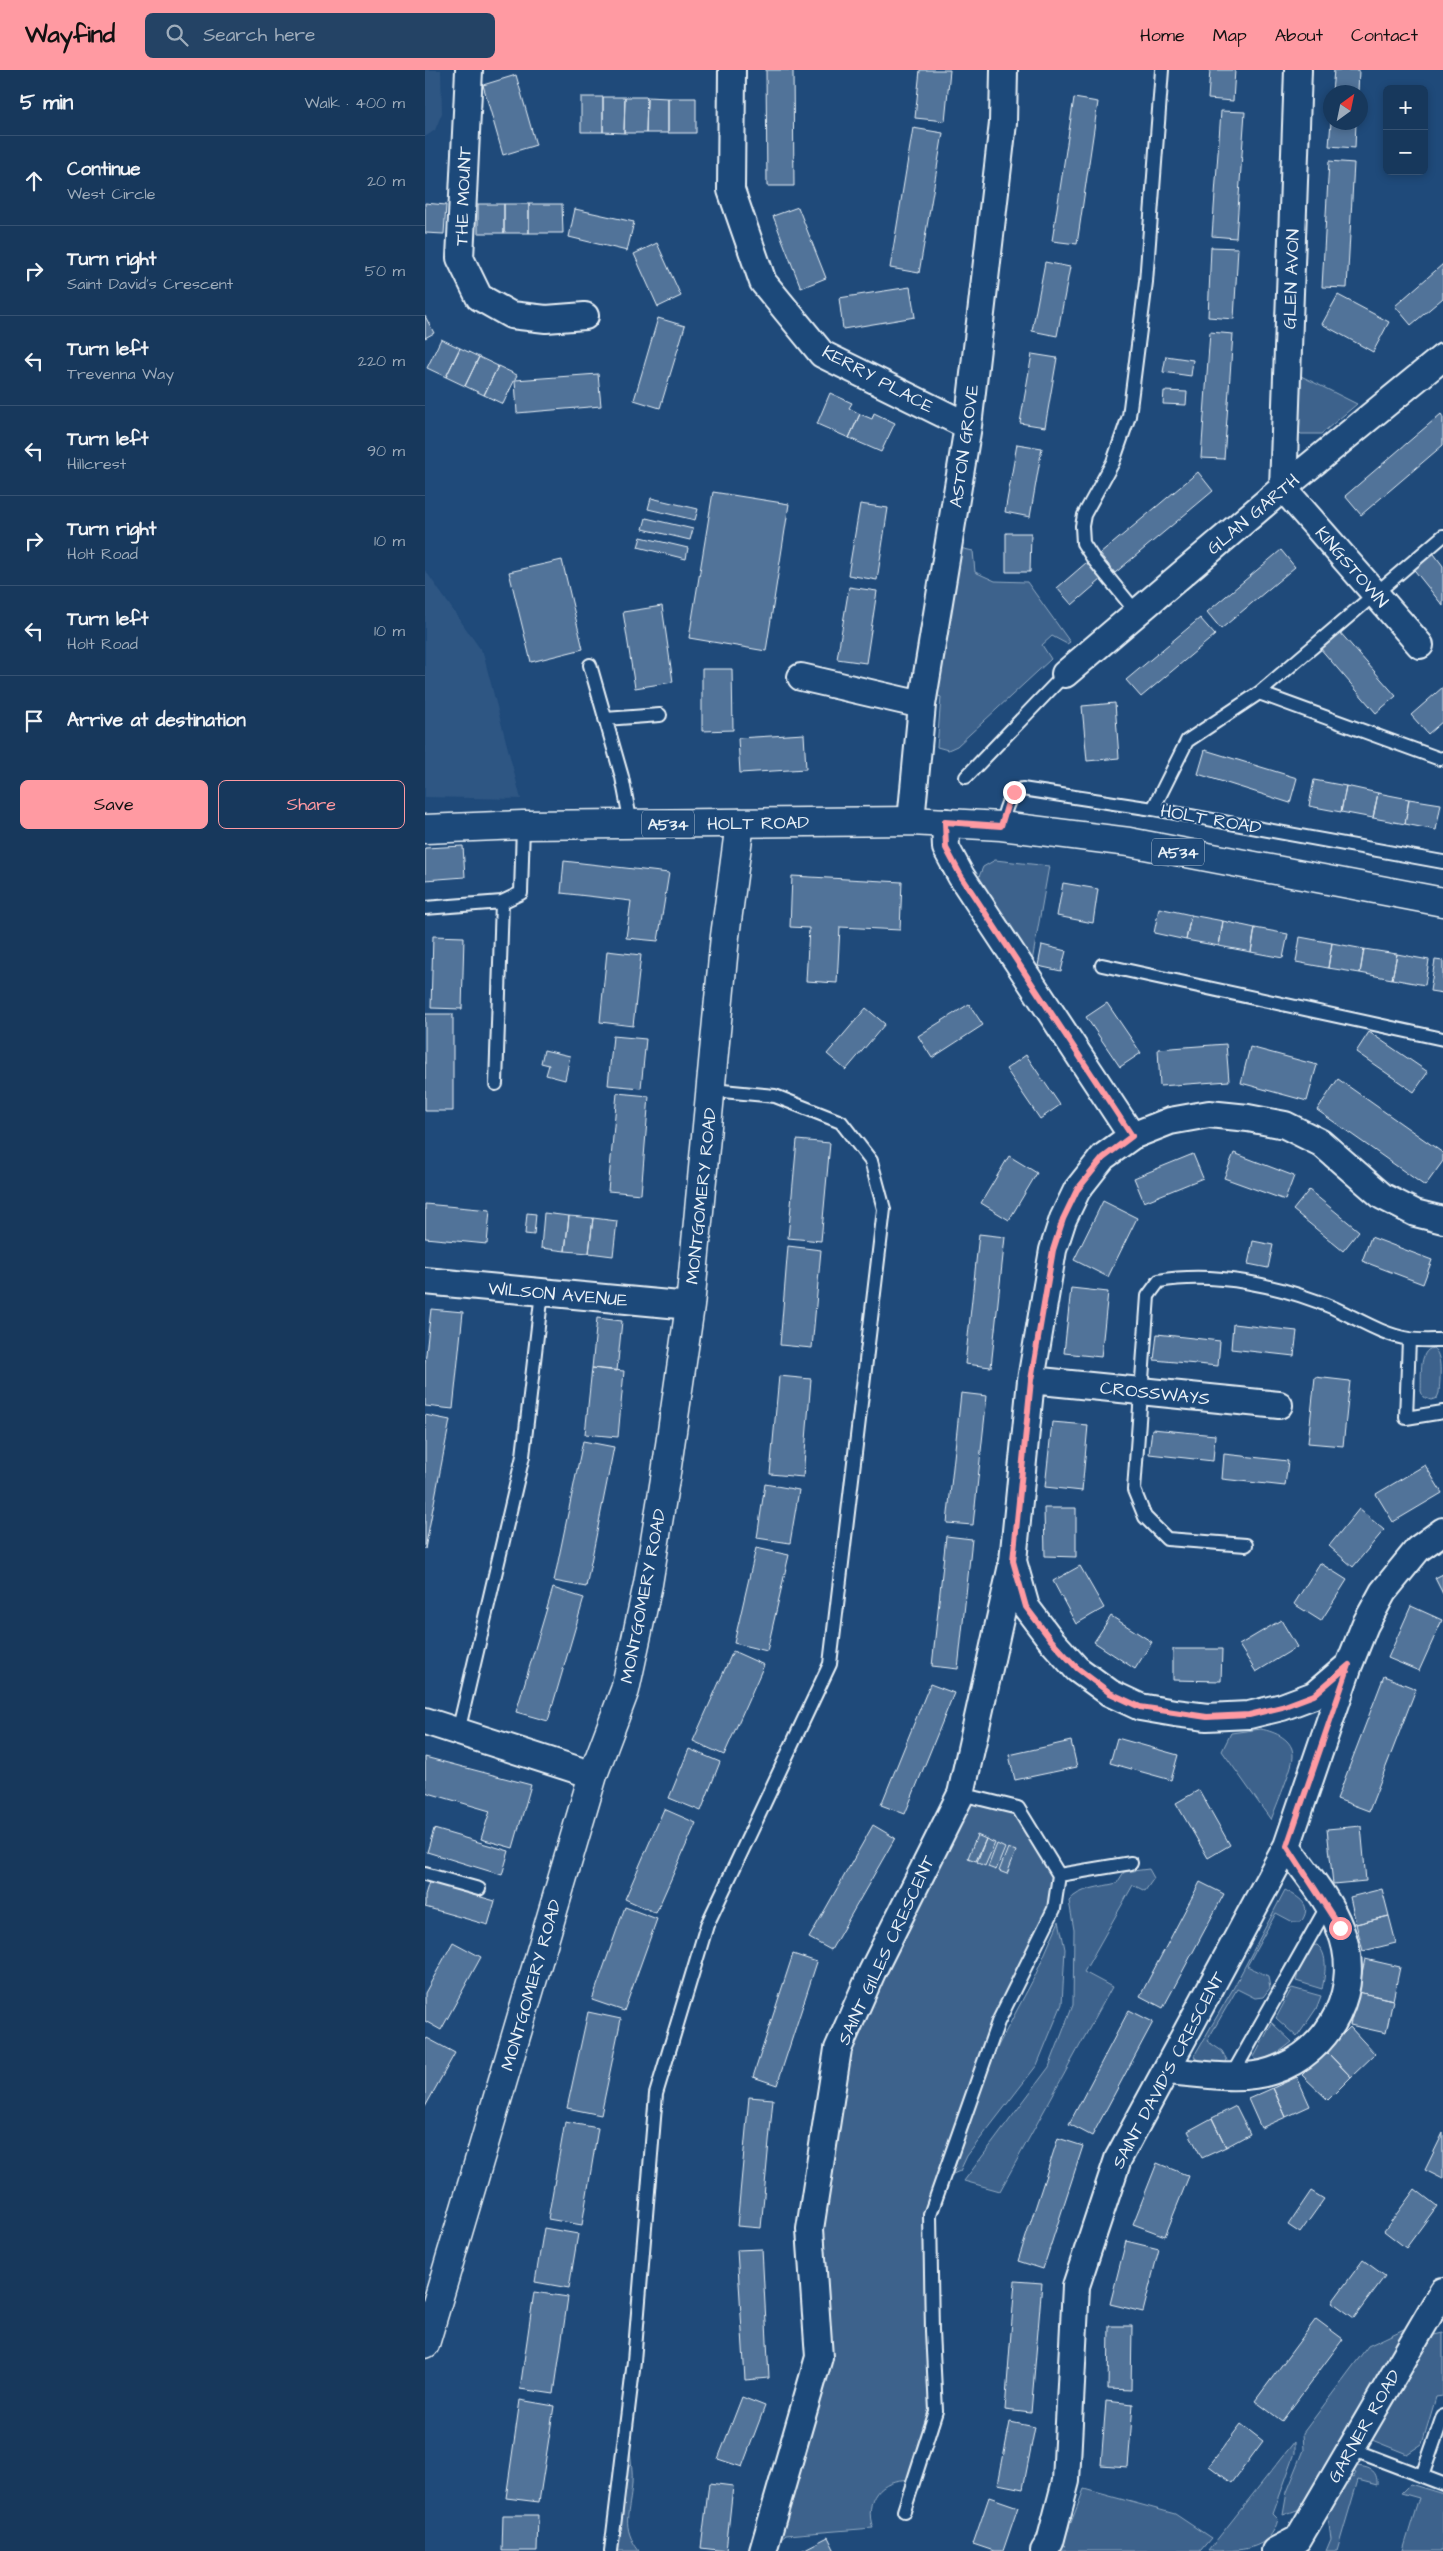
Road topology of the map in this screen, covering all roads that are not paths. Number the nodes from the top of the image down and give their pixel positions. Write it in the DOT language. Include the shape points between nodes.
graph roads {
  1 [pos="469,70"];
  2 [pos="732,70"];
  3 [pos="1004,70"];
  4 [pos="1162,70"];
  5 [pos="1298,70"];
  6 [pos="585,316"];
  7 [pos="1443,357"];
  8 [pos="969,426"];
  9 [pos="1283,488"];
  10 [pos="1443,536"];
  11 [pos="1376,594"];
  12 [pos="1137,613"];
  13 [pos="1421,645"];
  14 [pos="590,665"];
  15 [pos="1065,674"];
  16 [pos="801,677"];
  17 [pos="1259,693"];
  18 [pos="922,705"];
  19 [pos="661,715"];
  20 [pos="605,719"];
  21 [pos="1443,758"];
  22 [pos="966,777"];
  23 [pos="1153,809"];
  24 [pos="911,821"];
  25 [pos="945,822"];
  26 [pos="741,823"];
  27 [pos="631,824"];
  28 [pos="523,825"];
  29 [pos="1001,826"];
  30 [pos="425,829"];
  31 [pos="1443,862"];
  32 [pos="502,902"];
  33 [pos="1443,902"];
  34 [pos="425,908"];
  35 [pos="1102,965"];
  36 [pos="1443,1039"];
  37 [pos="496,1084"];
  38 [pos="712,1090"];
  39 [pos="1132,1136"];
  40 [pos="1443,1220"];
  41 [pos="425,1281"];
  42 [pos="542,1292"];
  43 [pos="690,1306"];
  44 [pos="1409,1339"];
  45 [pos="1443,1340"];
  46 [pos="1031,1380"];
  47 [pos="1142,1392"];
  48 [pos="1279,1404"];
  49 [pos="1443,1412"];
  50 [pos="1443,1531"];
  51 [pos="1246,1545"];
  52 [pos="1013,1561"];
  53 [pos="1349,1665"];
  54 [pos="425,1721"];
  55 [pos="458,1732"];
  56 [pos="593,1774"];
  57 [pos="961,1794"];
  58 [pos="1287,1846"];
  59 [pos="1131,1863"];
  60 [pos="425,1874"];
  61 [pos="1059,1875"];
  62 [pos="479,1889"];
  63 [pos="1328,1905"];
  64 [pos="1166,2070"];
  65 [pos="1233,2075"];
  66 [pos="1443,2291"];
  67 [pos="425,2344"];
  68 [pos="1443,2416"];
  69 [pos="1351,2449"];
  70 [pos="1422,2476"];
  71 [pos="1443,2484"];
  72 [pos="904,2511"];
  73 [pos="611,2551"];
  74 [pos="763,2551"];
  75 [pos="1045,2551"];
  76 [pos="1275,2551"];
  1 -- 6 [label="street, THE MOUNT" via="460,258 479,297 511,315 545,319"];
  2 -- 8 [label="street, KERRY PLACE" via="731,190 763,282 822,354"];
  3 -- 8 [label="street, ASTON GROVE" via="1003,123"];
  4 -- 12 [label="lane" via="1146,282 1129,416 1113,462 1084,515 1082,526 1083,543 1093,560"];
  5 -- 9 [label="street, GLEN AVON"];
  7 -- 9 [label="street, GLAN GARTH"];
  8 -- 18 [label="street, ASTON GROVE"];
  9 -- 11 [label="street, KINGSTOWN"];
  9 -- 12 [label="street, GLAN GARTH"];
  10 -- 11 [label="lane"];
  11 -- 13 [label="street, KINGSTOWN"];
  11 -- 17 [label="lane"];
  12 -- 15 [label="street, GLAN GARTH"];
  14 -- 20 [label="lane"];
  15 -- 22 [label="lane"];
  16 -- 18 [label="street"];
  17 -- 21 [label="lane"];
  17 -- 23 [label="lane" via="1187,741"];
  18 -- 24 [label="street, ASTON GROVE"];
  19 -- 20 [label="lane"];
  20 -- 27 [label="lane"];
  23 -- 29 [label="lane, HOLT ROAD" via="1022,789 1009,799"];
  23 -- 31 [label="lane, HOLT ROAD"];
  24 -- 25 [label="street, HOLT ROAD / A534"];
  24 -- 26 [label="street, HOLT ROAD / A534"];
  25 -- 29 [label="street, HOLT ROAD / A534"];
  25 -- 39 [label="street" via="946,848 961,876"];
  26 -- 27 [label="street, HOLT ROAD / A534"];
  26 -- 38 [label="street, MONTGOMERY ROAD" via="725,936"];
  27 -- 28 [label="street, HOLT ROAD / A534"];
  28 -- 30 [label="street, HOLT ROAD / A534"];
  28 -- 32 [label="lane" via="521,893"];
  29 -- 33 [label="street, HOLT ROAD / A534" via="1129,842"];
  32 -- 34 [label="lane"];
  32 -- 37 [label="lane"];
  35 -- 36 [label="lane"];
  38 -- 43 [label="street, MONTGOMERY ROAD"];
  38 -- 73 [label="lane" via="775,1096 841,1122 871,1161 884,1209 830,1664 707,1925 656,2094 634,2361"];
  39 -- 40 [label="street" via="1170,1121 1209,1114 1285,1126 1321,1144 1382,1196 1415,1213"];
  39 -- 46 [label="street" via="1093,1170 1077,1190 1063,1219 1053,1250"];
  41 -- 42 [label="street, WILSON AVENUE"];
  42 -- 43 [label="street, WILSON AVENUE"];
  42 -- 55 [label="lane" via="523,1456"];
  43 -- 56 [label="street, MONTGOMERY ROAD" via="648,1584 625,1690"];
  44 -- 45 [label="lane"];
  44 -- 47 [label="lane" via="1333,1308 1251,1282 1180,1277 1159,1281 1148,1296"];
  44 -- 49 [label="lane" via="1406,1418"];
  46 -- 47 [label="street, CROSSWAYS"];
  46 -- 52 [label="street"];
  47 -- 48 [label="street, CROSSWAYS"];
  47 -- 51 [label="lane" via="1135,1490 1145,1517 1167,1539"];
  50 -- 53 [label="street, SAINT DAVID'S CRESCENT" via="1418,1549 1383,1592"];
  52 -- 53 [label="street" via="1026,1607 1051,1640 1077,1668 1110,1693 1140,1707 1207,1717 1249,1715 1314,1695"];
  52 -- 57 [label="street, SAINT GILES CRESCENT"];
  53 -- 58 [label="street, SAINT DAVID'S CRESCENT"];
  54 -- 55 [label="street"];
  55 -- 56 [label="street"];
  56 -- 67 [label="street, MONTGOMERY ROAD"];
  57 -- 61 [label="lane" via="1018,1808"];
  57 -- 74 [label="street, SAINT GILES CRESCENT" via="872,1972 838,2049 810,2229 819,2358"];
  58 -- 63 [label="street"];
  58 -- 64 [label="street, SAINT DAVID'S CRESCENT"];
  59 -- 61 [label="lane"];
  60 -- 62 [label="lane"];
  61 -- 72 [label="lane" via="1054,1909 998,2022 930,2215 931,2330 936,2411"];
  63 -- 65 [label="lane"];
  63 -- 65 [label="street" via="1340,1928 1347,1953 1348,1978 1343,2003 1332,2026 1304,2055 1272,2071"];
  64 -- 65 [label="street"];
  64 -- 75 [label="street, SAINT DAVID'S CRESCENT" via="1118,2159 1076,2286 1066,2481"];
  66 -- 69 [label="street, GARNER ROAD"];
  68 -- 70 [label="lane"];
  69 -- 70 [label="lane"];
  69 -- 76 [label="street, GARNER ROAD" via="1298,2539"];
  70 -- 71 [label="lane"];
}
